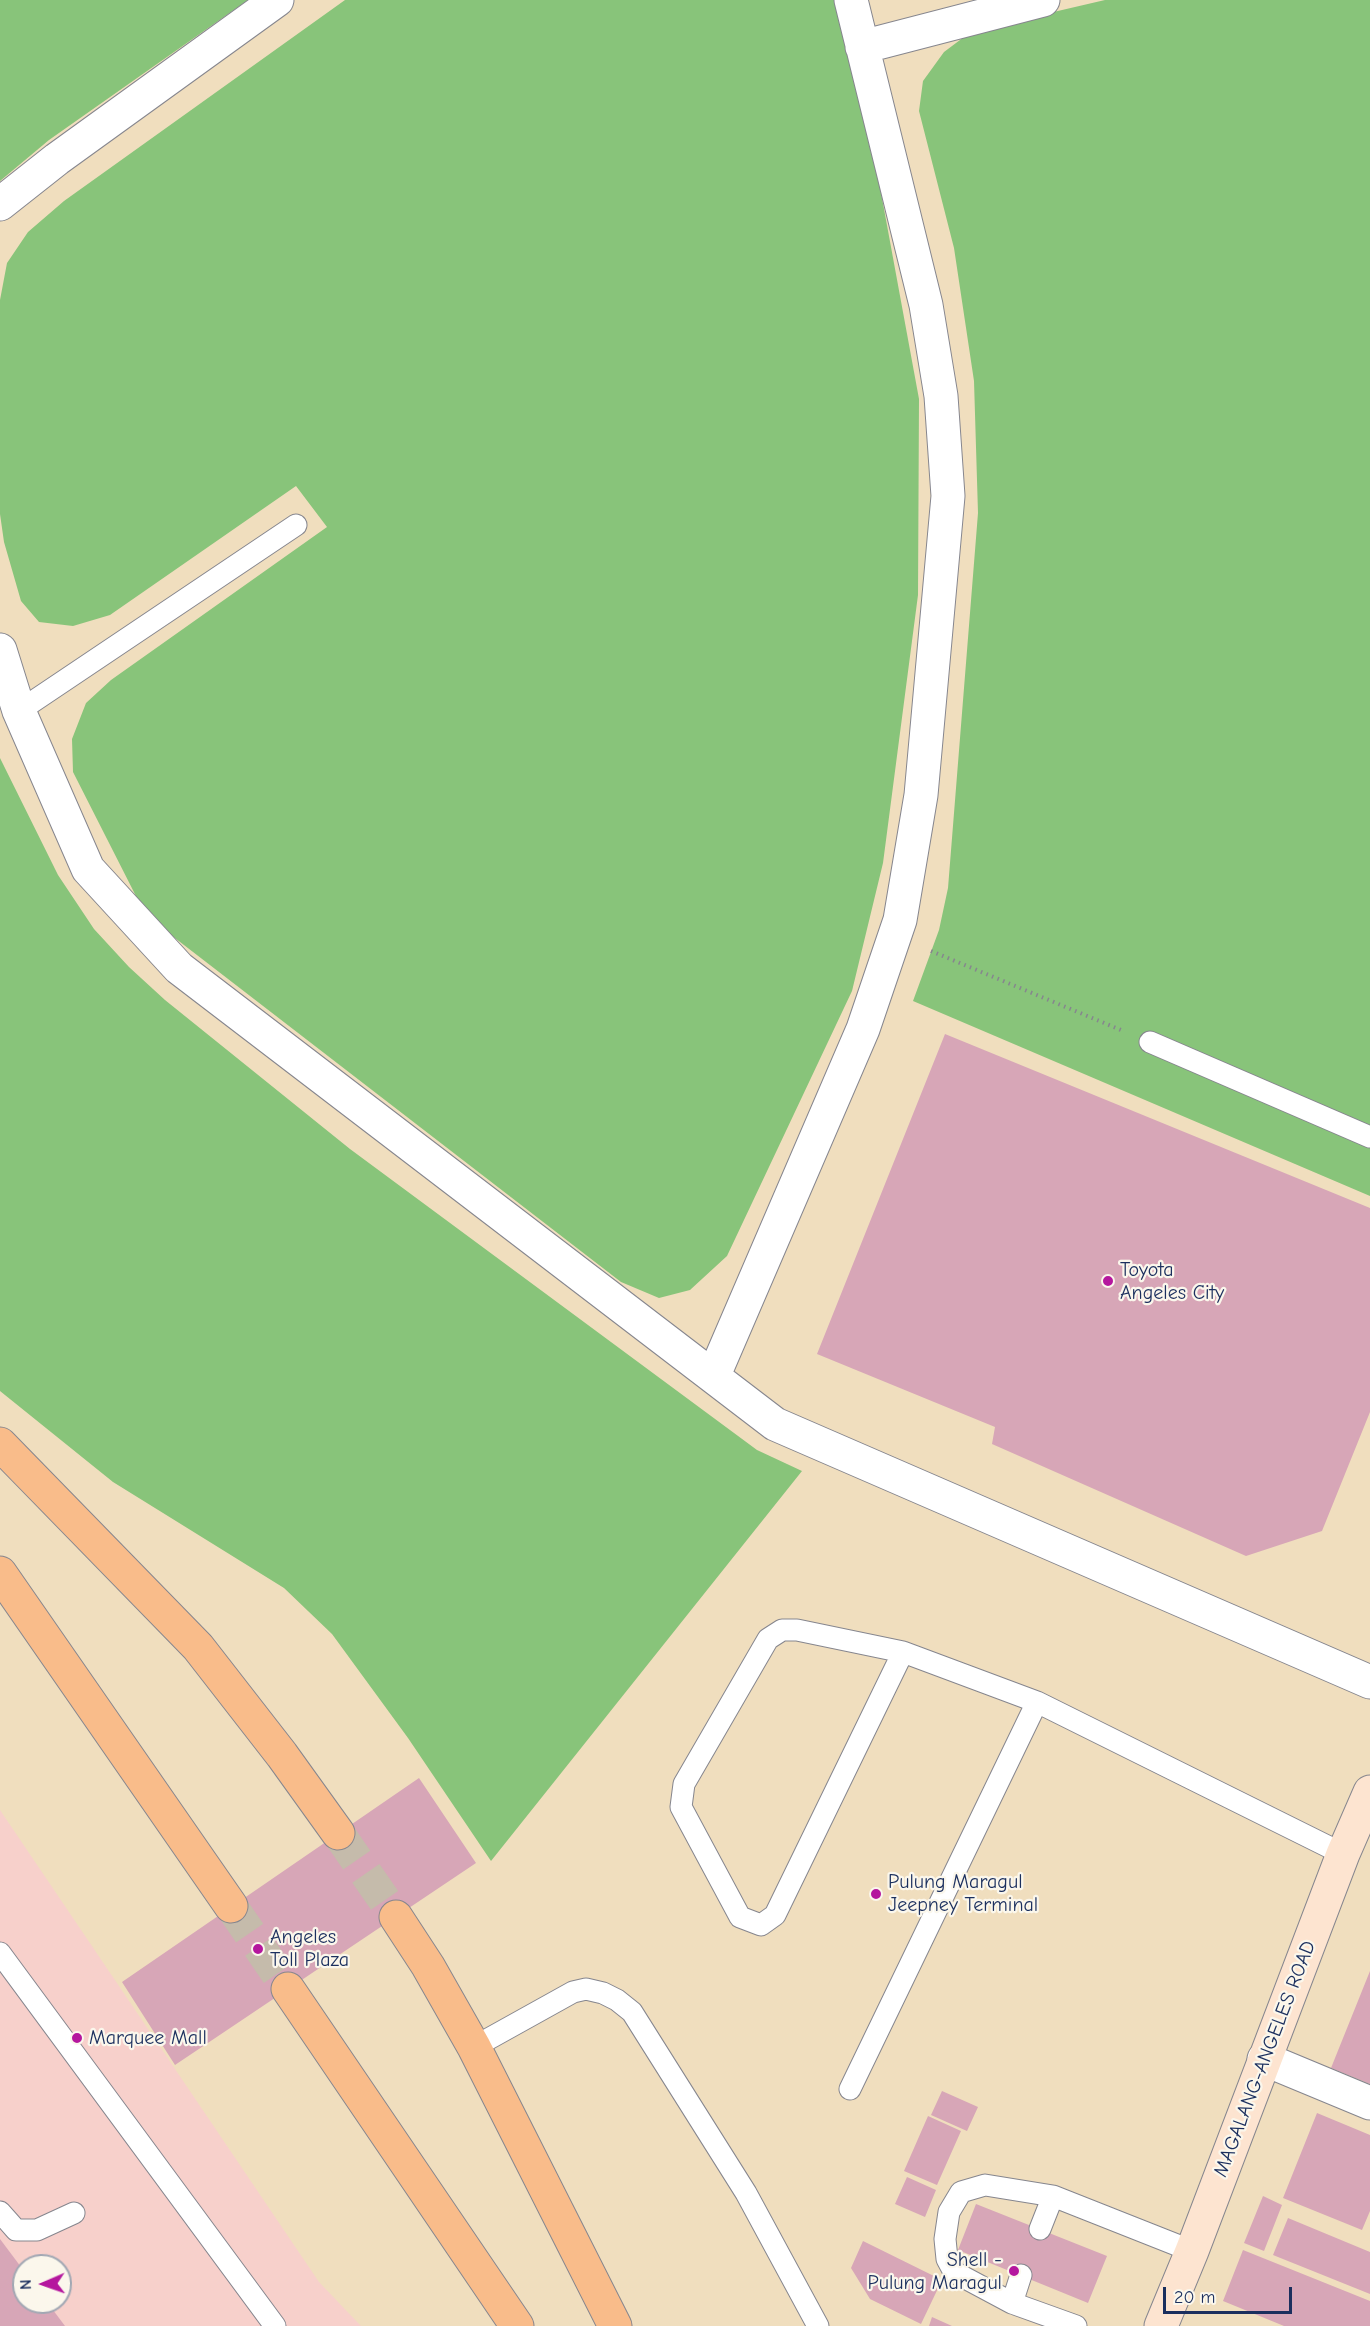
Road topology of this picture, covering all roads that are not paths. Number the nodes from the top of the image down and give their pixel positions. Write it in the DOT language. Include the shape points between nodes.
graph roads {
  1 [pos="278,0"];
  2 [pos="850,0"];
  3 [pos="1043,0"];
  4 [pos="862,47"];
  5 [pos="0,204"];
  6 [pos="296,525"];
  7 [pos="0,650"];
  8 [pos="19,711"];
  9 [pos="1150,1042"];
  10 [pos="1370,1137"];
  11 [pos="714,1375"];
  12 [pos="0,1444"];
  13 [pos="0,1573"];
  14 [pos="903,1652"];
  15 [pos="1370,1682"];
  16 [pos="1037,1702"];
  17 [pos="1370,1791"];
  18 [pos="338,1833"];
  19 [pos="1343,1854"];
  20 [pos="231,1906"];
  21 [pos="396,1917"];
  22 [pos="0,1953"];
  23 [pos="288,1989"];
  24 [pos="474,2047"];
  25 [pos="1264,2059"];
  26 [pos="850,2089"];
  27 [pos="1370,2103"];
  28 [pos="1053,2196"];
  29 [pos="0,2212"];
  30 [pos="74,2213"];
  31 [pos="1040,2229"];
  32 [pos="1192,2251"];
  33 [pos="1021,2275"];
  34 [pos="1012,2303"];
  35 [pos="275,2326"];
  36 [pos="516,2326"];
  37 [pos="615,2326"];
  38 [pos="818,2326"];
  39 [pos="1076,2326"];
  40 [pos="1161,2326"];
  1 -- 5 [label="street"];
  2 -- 4 [label="street"];
  3 -- 4 [label="street"];
  4 -- 11 [label="street" via="926,305 941,396 948,496 921,795 900,920 863,1029"];
  6 -- 8 [label="lane"];
  7 -- 8 [label="street"];
  8 -- 11 [label="street" via="88,869 179,968"];
  9 -- 10 [label="lane"];
  11 -- 15 [label="street" via="775,1424"];
  12 -- 18 [label="highway" via="198,1647"];
  13 -- 20 [label="highway"];
  14 -- 14 [label="lane" via="796,1630 782,1630 768,1639 684,1784 681,1807 740,1917 760,1925 775,1915"];
  14 -- 16 [label="lane"];
  16 -- 19 [label="lane"];
  16 -- 26 [label="lane"];
  17 -- 19 [label="main road, MAGALANG-ANGELES ROAD"];
  19 -- 25 [label="main road, MAGALANG-ANGELES ROAD"];
  21 -- 24 [label="highway"];
  22 -- 35 [label="lane"];
  23 -- 36 [label="highway"];
  24 -- 37 [label="highway"];
  24 -- 38 [label="lane" via="573,1992 586,1989 617,2000 632,2012 746,2193"];
  25 -- 27 [label="street"];
  25 -- 32 [label="main road, MAGALANG-ANGELES ROAD"];
  28 -- 31 [label="lane"];
  28 -- 32 [label="lane"];
  28 -- 34 [label="lane" via="985,2185 961,2192 949,2212 945,2239 947,2259 954,2272"];
  29 -- 30 [label="lane" via="16,2230 37,2230"];
  32 -- 40 [label="main road, MAGALANG-ANGELES ROAD"];
  33 -- 34 [label="lane"];
  34 -- 39 [label="lane"];
}
